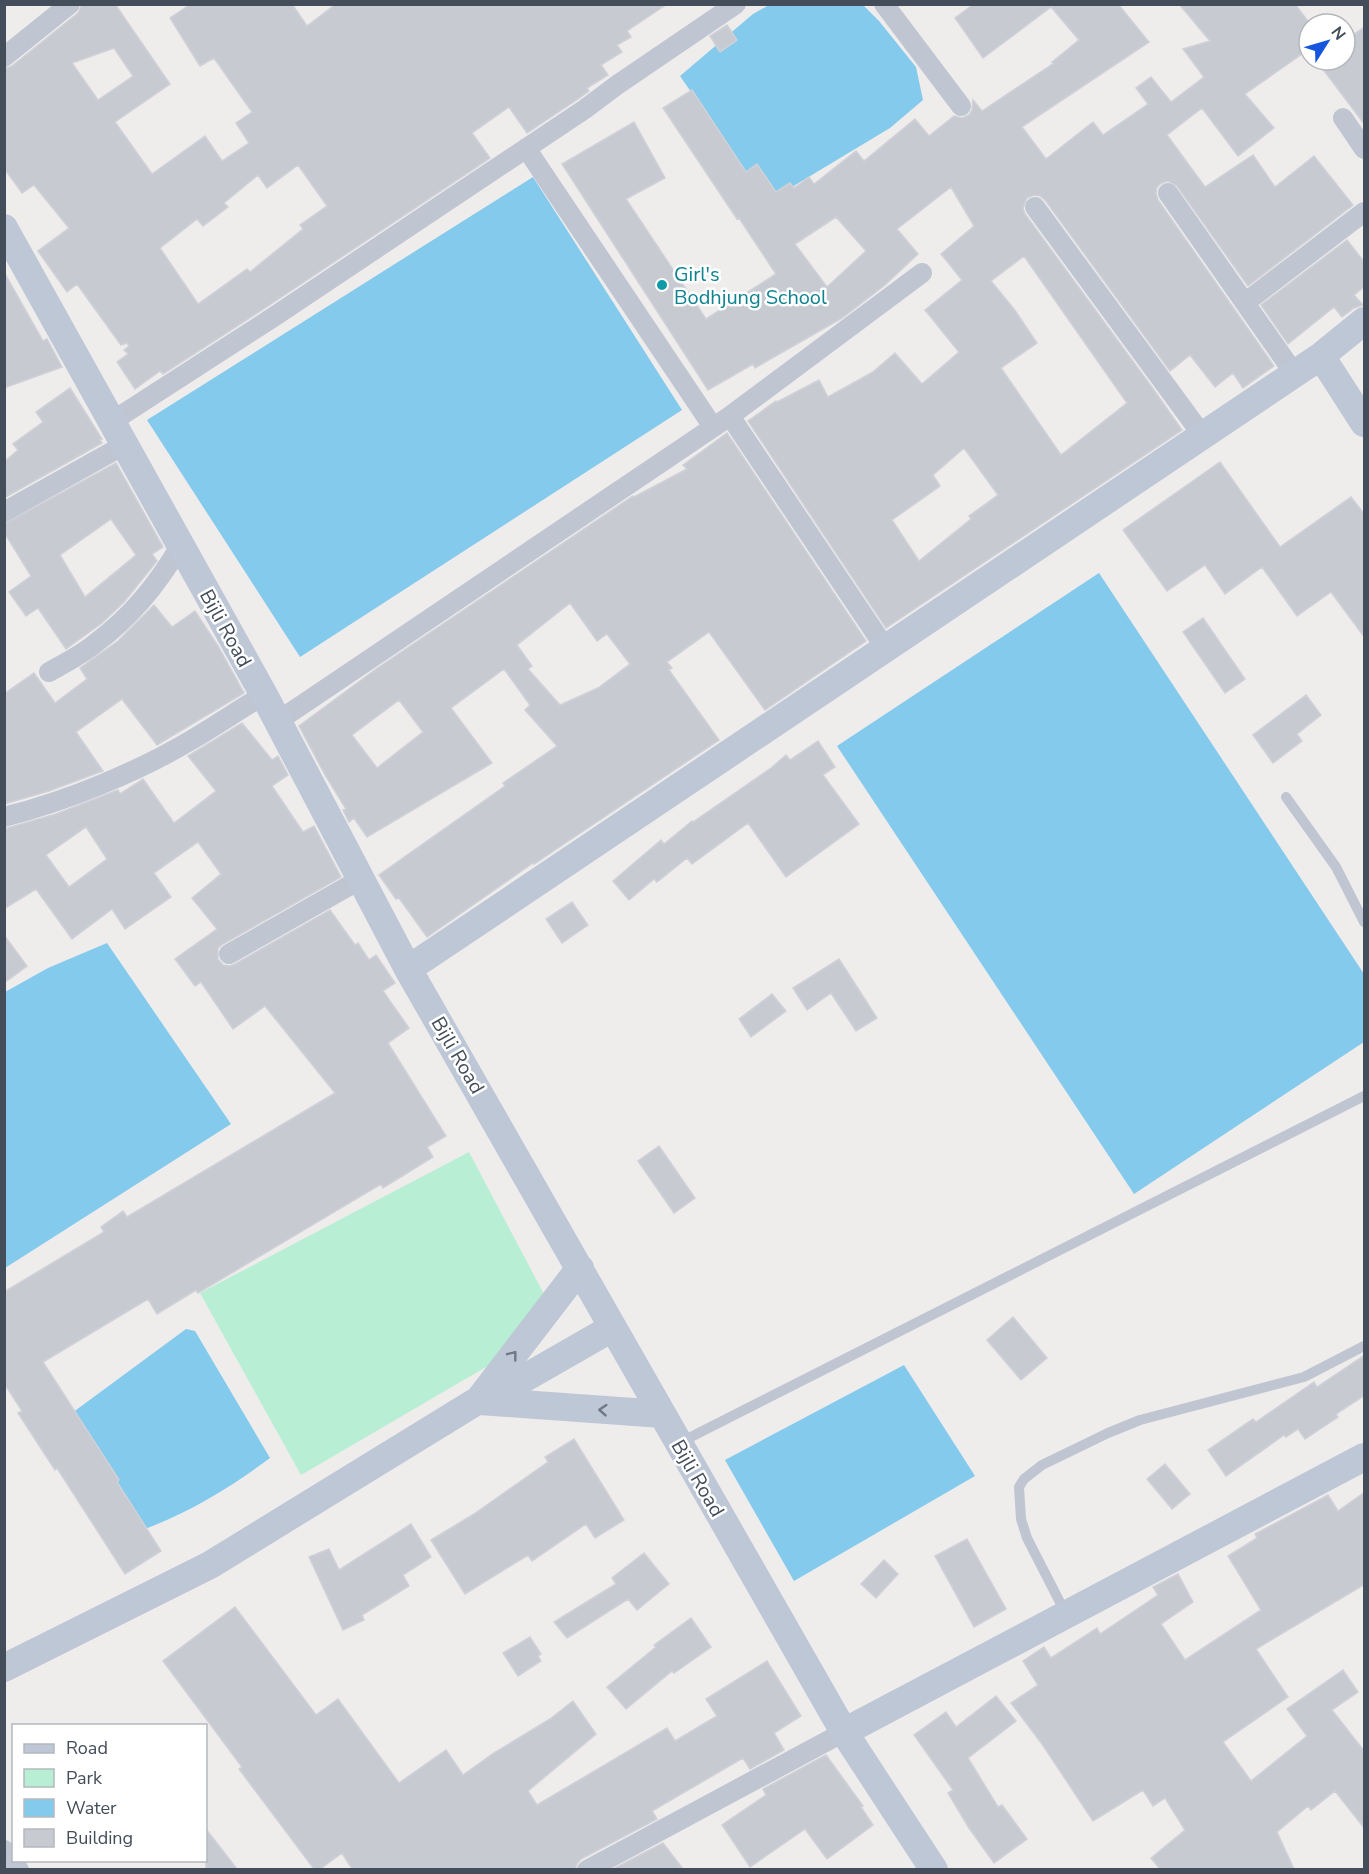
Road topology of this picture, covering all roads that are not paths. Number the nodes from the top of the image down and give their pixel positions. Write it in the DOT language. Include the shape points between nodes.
graph roads {
  1 [pos="70,4"];
  2 [pos="736,4"];
  3 [pos="884,4"];
  4 [pos="4,57"];
  5 [pos="961,106"];
  6 [pos="1343,118"];
  7 [pos="526,148"];
  8 [pos="1365,149"];
  9 [pos="1168,193"];
  10 [pos="1035,207"];
  11 [pos="1365,212"];
  12 [pos="4,228"];
  13 [pos="922,273"];
  14 [pos="1246,302"];
  15 [pos="1365,321"];
  16 [pos="1321,356"];
  17 [pos="1294,373"];
  18 [pos="721,422"];
  19 [pos="1365,423"];
  20 [pos="117,434"];
  21 [pos="1203,436"];
  22 [pos="4,512"];
  23 [pos="180,546"];
  24 [pos="886,648"];
  25 [pos="50,672"];
  26 [pos="264,695"];
  27 [pos="278,722"];
  28 [pos="1286,797"];
  29 [pos="4,817"];
  30 [pos="361,879"];
  31 [pos="1365,922"];
  32 [pos="229,954"];
  33 [pos="408,969"];
  34 [pos="1365,1096"];
  35 [pos="580,1268"];
  36 [pos="612,1328"];
  37 [pos="1365,1347"];
  38 [pos="477,1401"];
  39 [pos="662,1414"];
  40 [pos="679,1443"];
  41 [pos="1365,1457"];
  42 [pos="1066,1614"];
  43 [pos="4,1668"];
  44 [pos="844,1732"];
  45 [pos="587,1869"];
  46 [pos="934,1869"];
  1 -- 4 [label="street"];
  2 -- 7 [label="street"];
  3 -- 5 [label="street"];
  6 -- 8 [label="street"];
  7 -- 18 [label="street"];
  7 -- 20 [label="street" via="273,318"];
  9 -- 14 [label="street"];
  10 -- 21 [label="street"];
  11 -- 14 [label="street"];
  12 -- 20 [label="street, Bijli Road"];
  13 -- 18 [label="street"];
  14 -- 17 [label="street"];
  15 -- 16 [label="street"];
  16 -- 17 [label="street"];
  16 -- 19 [label="street"];
  17 -- 21 [label="street"];
  18 -- 24 [label="street"];
  18 -- 27 [label="street"];
  20 -- 22 [label="street"];
  20 -- 23 [label="street, Bijli Road"];
  21 -- 24 [label="street"];
  23 -- 25 [label="street" via="164,574 131,612 96,644"];
  23 -- 26 [label="street, Bijli Road"];
  24 -- 33 [label="street"];
  26 -- 27 [label="street, Bijli Road"];
  26 -- 29 [label="street" via="193,740 136,769 43,807"];
  27 -- 30 [label="street, Bijli Road"];
  28 -- 31 [label="lane" via="1336,867"];
  30 -- 32 [label="street"];
  30 -- 33 [label="street, Bijli Road"];
  33 -- 35 [label="street, Bijli Road"];
  34 -- 40 [label="lane"];
  35 -- 36 [label="street, Bijli Road"];
  38 -- 35 [label="street, one-way"];
  36 -- 38 [label="street"];
  36 -- 39 [label="street, Bijli Road"];
  37 -- 42 [label="lane" via="1304,1377 1140,1419 1042,1465 1024,1479 1019,1487 1021,1519"];
  39 -- 38 [label="street, one-way"];
  38 -- 43 [label="street" via="210,1564"];
  39 -- 40 [label="street, Bijli Road"];
  40 -- 44 [label="street, Bijli Road"];
  41 -- 42 [label="street"];
  42 -- 44 [label="street"];
  44 -- 45 [label="street"];
  44 -- 46 [label="street, Bijli Road"];
}
